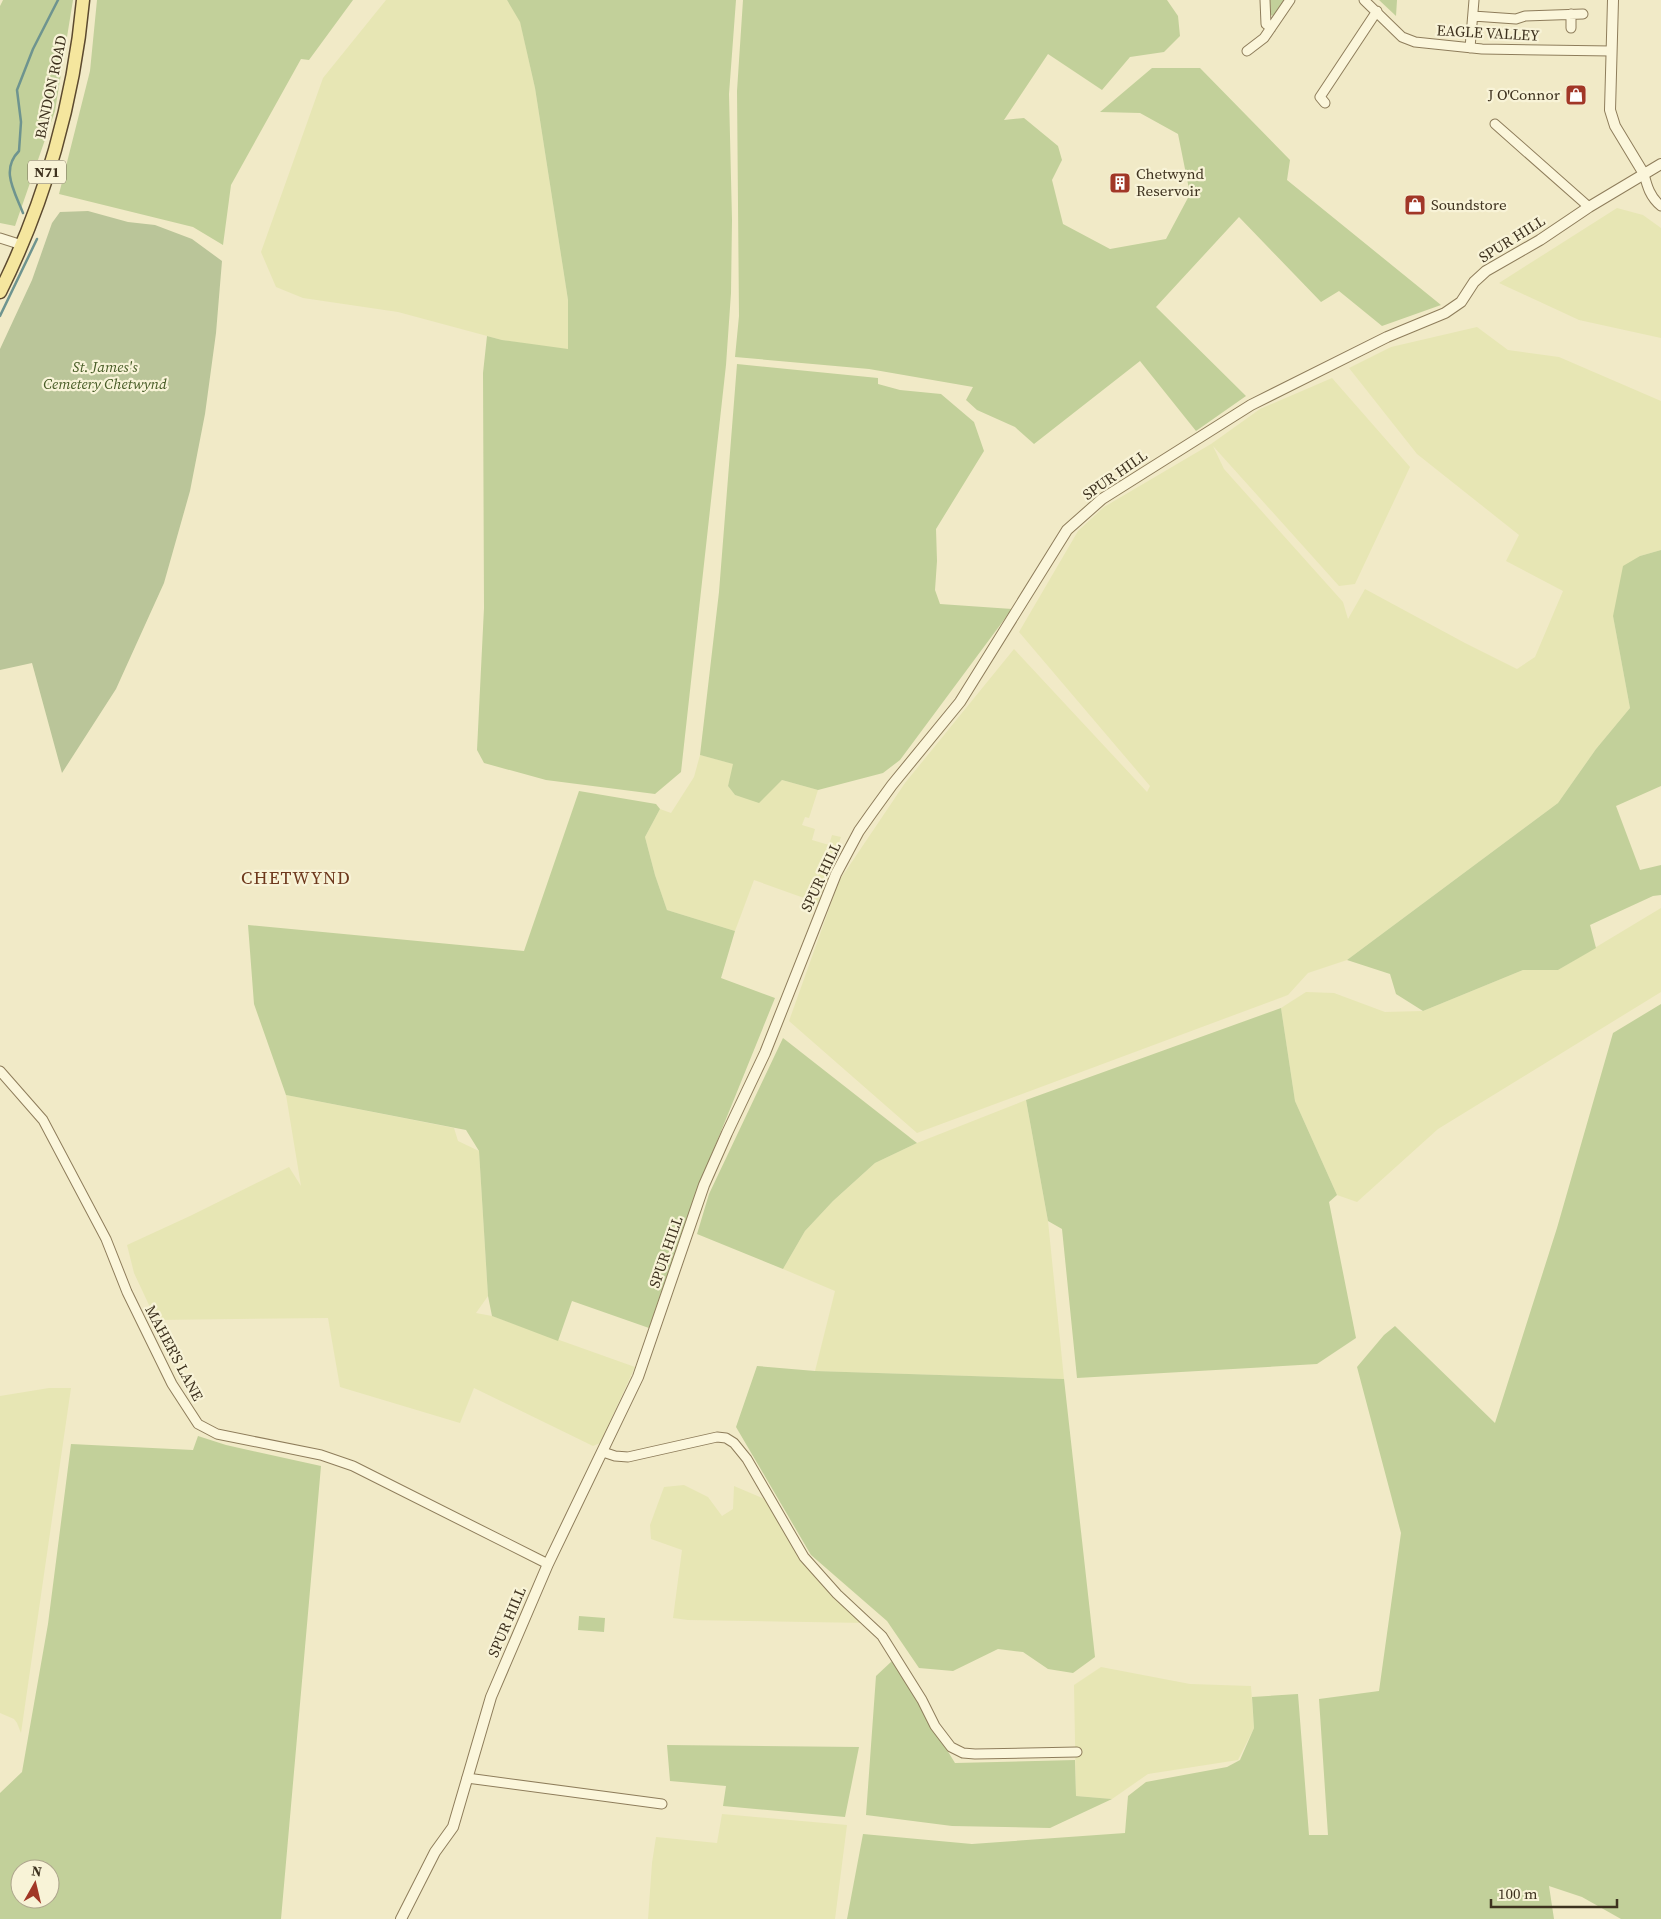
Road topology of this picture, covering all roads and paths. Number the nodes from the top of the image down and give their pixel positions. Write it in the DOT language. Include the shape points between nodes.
graph roads {
  1 [pos="83,0"];
  2 [pos="1265,0"];
  3 [pos="1290,0"];
  4 [pos="1364,0"];
  5 [pos="1474,0"];
  6 [pos="1613,0"];
  7 [pos="1377,11"];
  8 [pos="1571,14"];
  9 [pos="1583,14"];
  10 [pos="1472,16"];
  11 [pos="1271,28"];
  12 [pos="1571,28"];
  13 [pos="1470,48"];
  14 [pos="1247,51"];
  15 [pos="1610,51"];
  16 [pos="1325,103"];
  17 [pos="1495,124"];
  18 [pos="1661,164"];
  19 [pos="1644,174"];
  20 [pos="1661,206"];
  21 [pos="1589,207"];
  22 [pos="0,238"];
  23 [pos="22,245"];
  24 [pos="0,292"];
  25 [pos="0,1071"];
  26 [pos="603,1452"];
  27 [pos="548,1564"];
  28 [pos="1077,1752"];
  29 [pos="467,1778"];
  30 [pos="662,1804"];
  31 [pos="401,1919"];
  1 -- 23 [label="main road, BANDON ROAD / N71" via="76,56 61,126"];
  2 -- 11 [label="street" via="1266,24"];
  3 -- 11 [label="street"];
  4 -- 7 [label="street, EAGLE VALLEY"];
  5 -- 10 [label="street"];
  6 -- 15 [label="street"];
  7 -- 13 [label="street, EAGLE VALLEY" via="1402,37 1415,42"];
  7 -- 16 [label="street" via="1320,97"];
  8 -- 9 [label="street"];
  8 -- 10 [label="street" via="1516,19"];
  8 -- 12 [label="street"];
  10 -- 13 [label="street"];
  11 -- 14 [label="street"];
  13 -- 15 [label="street, EAGLE VALLEY"];
  15 -- 19 [label="street" via="1611,117"];
  17 -- 21 [label="street"];
  18 -- 19 [label="street, SPUR HILL"];
  19 -- 20 [label="street" via="1648,191"];
  19 -- 21 [label="street, SPUR HILL"];
  21 -- 26 [label="street, SPUR HILL" via="1486,271 1461,302 1445,313 1387,337 1251,405 1102,499 1067,530 960,702 870,814 836,874 765,1053 704,1185 638,1377"];
  22 -- 23 [label="street"];
  23 -- 24 [label="main road, BANDON ROAD / N71"];
  25 -- 27 [label="street, MAHER'S LANE" via="43,1120 106,1239 126,1292 172,1384 198,1424 217,1434 311,1453 353,1466"];
  26 -- 27 [label="street, SPUR HILL"];
  26 -- 28 [label="street" via="628,1457 717,1437 734,1443 747,1459 804,1557 837,1594 882,1636 935,1726 951,1747 975,1754"];
  27 -- 29 [label="street, SPUR HILL" via="491,1697"];
  29 -- 30 [label="street"];
  29 -- 31 [label="street, SPUR HILL" via="453,1827 434,1852"];
}
